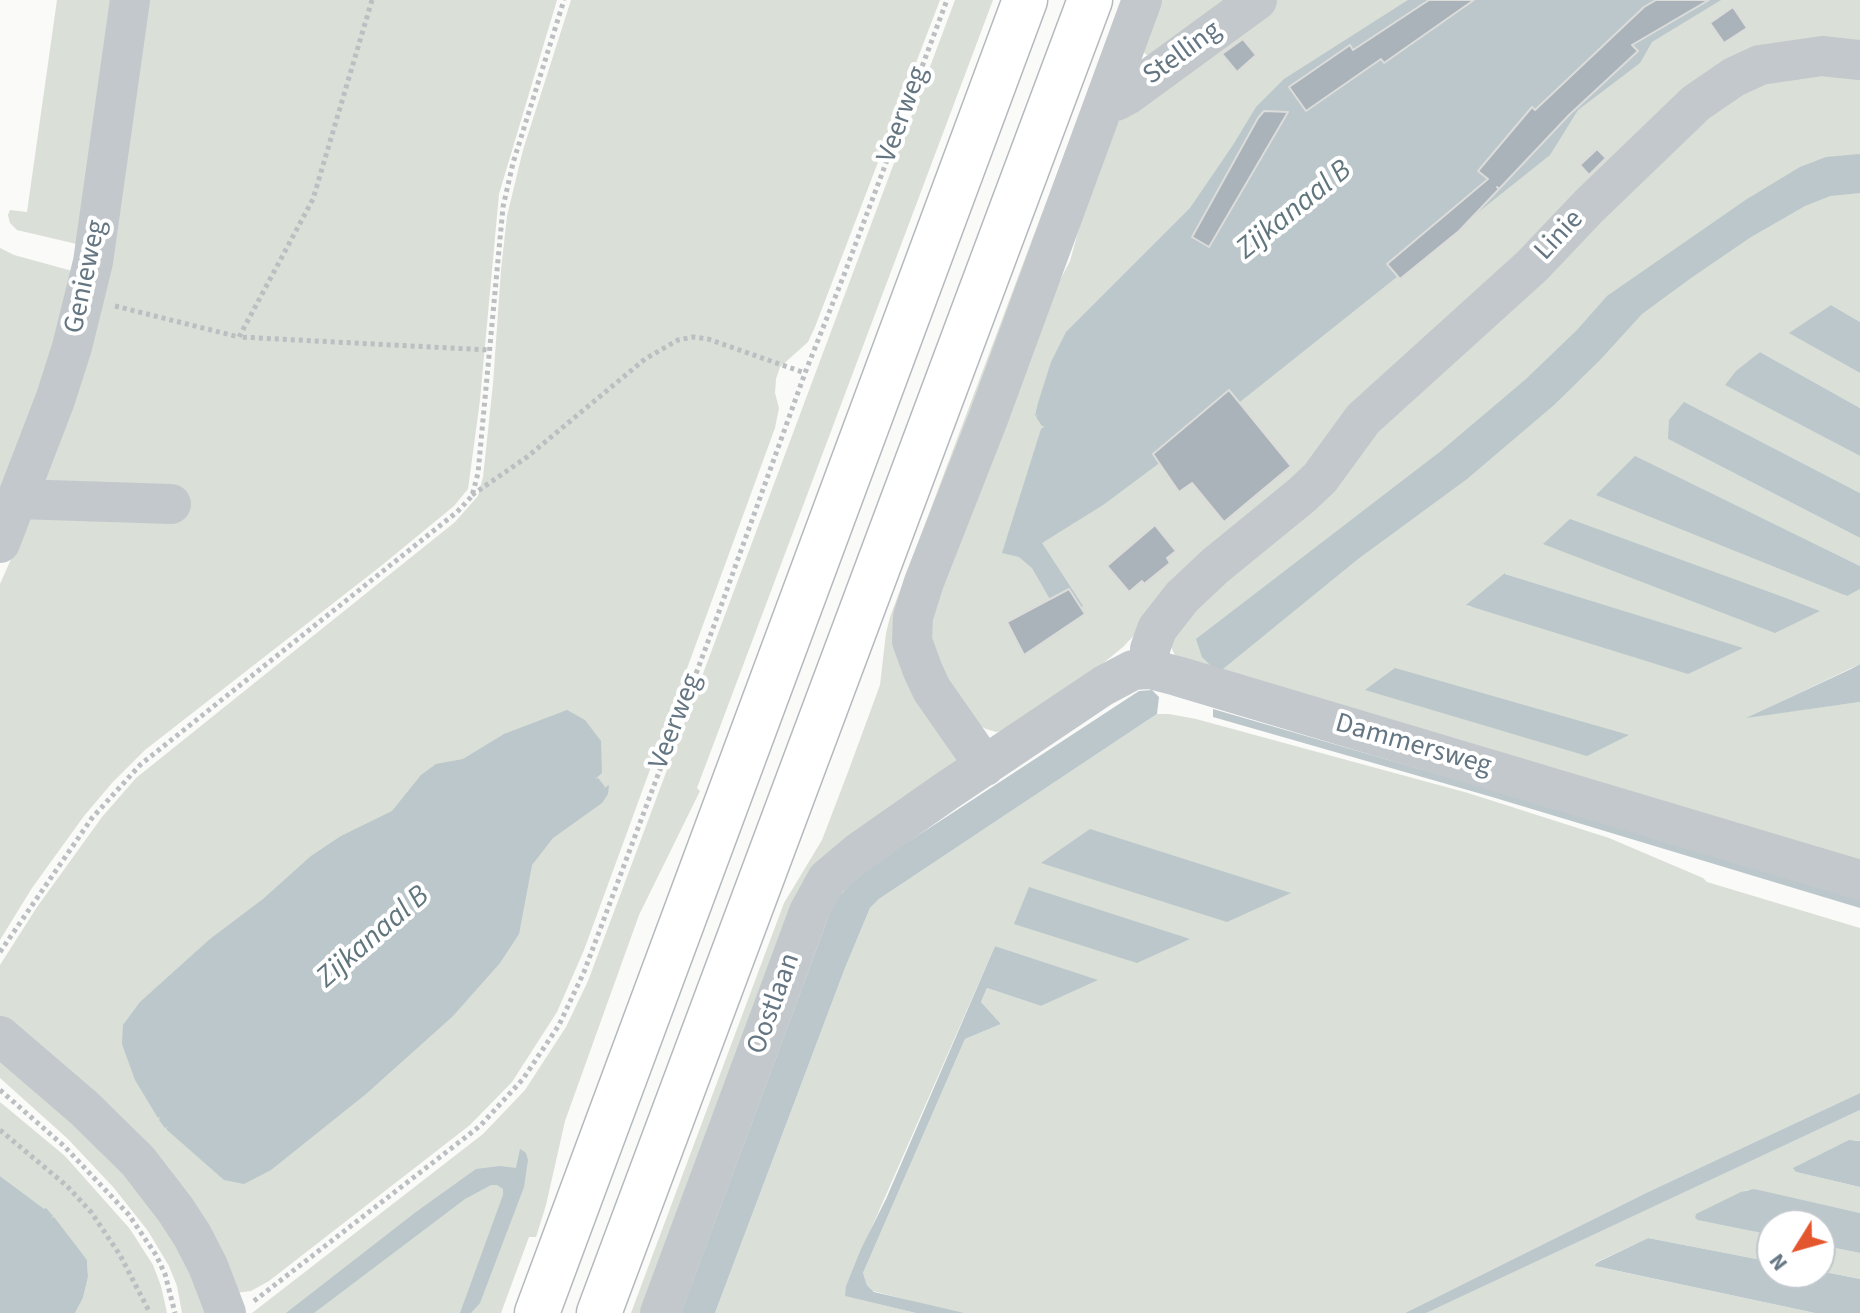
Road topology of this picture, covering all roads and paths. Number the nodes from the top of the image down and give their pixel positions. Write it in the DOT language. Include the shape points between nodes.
graph roads {
  1 [pos="130,0"];
  2 [pos="372,0"];
  3 [pos="564,0"];
  4 [pos="947,0"];
  5 [pos="1025,0"];
  6 [pos="1090,0"];
  7 [pos="1142,0"];
  8 [pos="1257,0"];
  9 [pos="1860,60"];
  10 [pos="1107,100"];
  11 [pos="84,298"];
  12 [pos="239,337"];
  13 [pos="489,350"];
  14 [pos="805,373"];
  15 [pos="472,496"];
  16 [pos="18,499"];
  17 [pos="171,504"];
  18 [pos="0,543"];
  19 [pos="1150,669"];
  20 [pos="985,766"];
  21 [pos="1860,880"];
  22 [pos="0,952"];
  23 [pos="0,1036"];
  24 [pos="0,1090"];
  25 [pos="0,1130"];
  26 [pos="238,1308"];
  27 [pos="150,1313"];
  28 [pos="175,1313"];
  29 [pos="537,1313"];
  30 [pos="599,1313"];
  31 [pos="660,1313"];
  1 -- 11 [label="street, Genieweg" via="100,227"];
  2 -- 12 [label="path" via="313,199"];
  3 -- 13 [label="path" via="507,186"];
  4 -- 14 [label="path, Veerweg"];
  5 -- 29 [label="highway"];
  6 -- 30 [label="highway"];
  7 -- 10 [label="street"];
  8 -- 10 [label="street, Stelling" via="1127,95"];
  9 -- 19 [label="street, Linie" via="1822,56 1772,62 1708,93 1532,266 1363,419 1320,478 1182,597 1157,629"];
  10 -- 20 [label="street" via="913,617 912,641 932,690"];
  11 -- 12 [label="path"];
  11 -- 16 [label="street, Genieweg" via="55,400"];
  12 -- 13 [label="path"];
  13 -- 15 [label="path"];
  14 -- 15 [label="path" via="708,339 678,340 645,359"];
  14 -- 26 [label="path, Veerweg" via="584,972 548,1045 480,1126"];
  15 -- 22 [label="path" via="125,779 67,851"];
  16 -- 17 [label="street"];
  16 -- 18 [label="street, Genieweg"];
  19 -- 20 [label="street" via="1118,677"];
  19 -- 21 [label="street, Dammersweg"];
  20 -- 31 [label="street, Oostlaan" via="839,867 818,894"];
  23 -- 26 [label="street" via="122,1143 154,1180"];
  24 -- 28 [label="path" via="64,1146 129,1215 160,1265"];
  25 -- 27 [label="path" via="91,1212"];
}
